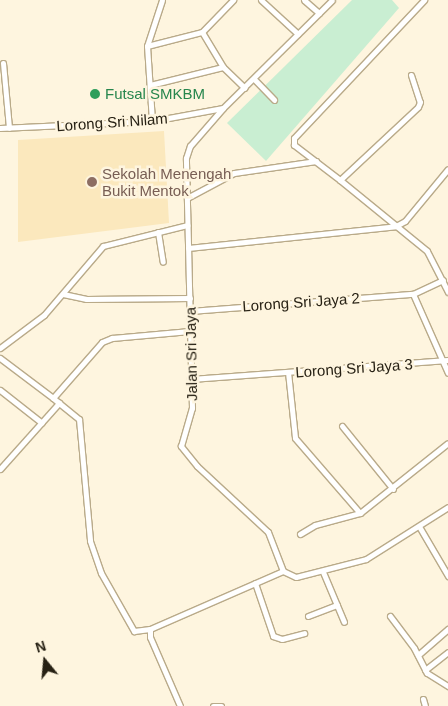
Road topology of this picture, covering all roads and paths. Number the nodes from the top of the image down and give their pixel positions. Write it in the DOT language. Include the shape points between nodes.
graph roads {
  1 [pos="162,0"];
  2 [pos="234,0"];
  3 [pos="261,0"];
  4 [pos="304,0"];
  5 [pos="332,0"];
  6 [pos="424,0"];
  7 [pos="319,13"];
  8 [pos="202,32"];
  9 [pos="298,34"];
  10 [pos="147,46"];
  11 [pos="3,63"];
  12 [pos="223,68"];
  13 [pos="411,75"];
  14 [pos="254,79"];
  15 [pos="150,85"];
  16 [pos="245,88"];
  17 [pos="274,100"];
  18 [pos="223,108"];
  19 [pos="152,121"];
  20 [pos="0,128"];
  21 [pos="9,128"];
  22 [pos="316,161"];
  23 [pos="448,169"];
  24 [pos="340,180"];
  25 [pos="187,198"];
  26 [pos="187,225"];
  27 [pos="396,226"];
  28 [pos="158,232"];
  29 [pos="188,248"];
  30 [pos="162,262"];
  31 [pos="443,280"];
  32 [pos="448,292"];
  33 [pos="63,294"];
  34 [pos="413,294"];
  35 [pos="190,298"];
  36 [pos="190,311"];
  37 [pos="190,331"];
  38 [pos="0,348"];
  39 [pos="0,358"];
  40 [pos="446,361"];
  41 [pos="288,372"];
  42 [pos="448,373"];
  43 [pos="190,379"];
  44 [pos="1,393"];
  45 [pos="53,398"];
  46 [pos="59,403"];
  47 [pos="42,423"];
  48 [pos="342,426"];
  49 [pos="448,443"];
  50 [pos="0,469"];
  51 [pos="393,489"];
  52 [pos="448,507"];
  53 [pos="360,513"];
  54 [pos="420,528"];
  55 [pos="300,534"];
  56 [pos="283,571"];
  57 [pos="322,572"];
  58 [pos="448,575"];
  59 [pos="255,583"];
  60 [pos="337,605"];
  61 [pos="308,616"];
  62 [pos="390,616"];
  63 [pos="344,622"];
  64 [pos="148,629"];
  65 [pos="448,630"];
  66 [pos="304,632"];
  67 [pos="448,652"];
  68 [pos="418,655"];
  69 [pos="425,670"];
  70 [pos="448,686"];
  71 [pos="423,700"];
  72 [pos="180,706"];
  73 [pos="213,706"];
  74 [pos="221,706"];
  75 [pos="425,706"];
  1 -- 10 [label="street"];
  2 -- 8 [label="street"];
  3 -- 9 [label="street"];
  4 -- 7 [label="street"];
  5 -- 7 [label="street, Jalan Sri Jaya"];
  6 -- 22 [label="street" via="293,139 294,145"];
  7 -- 9 [label="street, Jalan Sri Jaya"];
  8 -- 10 [label="street"];
  8 -- 12 [label="street"];
  9 -- 14 [label="street, Jalan Sri Jaya"];
  10 -- 15 [label="street"];
  11 -- 21 [label="street"];
  12 -- 15 [label="street"];
  12 -- 16 [label="street"];
  13 -- 24 [label="street" via="420,102 418,107"];
  14 -- 16 [label="street, Jalan Sri Jaya"];
  14 -- 17 [label="street"];
  15 -- 19 [label="street"];
  16 -- 18 [label="street, Jalan Sri Jaya"];
  18 -- 19 [label="street, Lorong Sri Nilam"];
  18 -- 25 [label="street, Jalan Sri Jaya" via="187,152"];
  19 -- 21 [label="street, Lorong Sri Nilam"];
  20 -- 21 [label="street, Lorong Sri Nilam"];
  22 -- 24 [label="street"];
  22 -- 25 [label="street" via="234,174"];
  23 -- 27 [label="street" via="405,221"];
  24 -- 27 [label="street"];
  25 -- 26 [label="street, Jalan Sri Jaya"];
  26 -- 28 [label="street"];
  26 -- 29 [label="street, Jalan Sri Jaya"];
  27 -- 29 [label="street"];
  27 -- 31 [label="street" via="428,251"];
  28 -- 30 [label="street"];
  28 -- 33 [label="street" via="103,246"];
  29 -- 35 [label="street, Jalan Sri Jaya"];
  31 -- 32 [label="street"];
  31 -- 34 [label="street"];
  33 -- 35 [label="street" via="86,299"];
  33 -- 38 [label="street" via="44,315"];
  34 -- 36 [label="street, Lorong Sri Jaya 2"];
  34 -- 40 [label="street"];
  35 -- 36 [label="street, Jalan Sri Jaya"];
  36 -- 37 [label="street, Jalan Sri Jaya"];
  37 -- 43 [label="street, Jalan Sri Jaya"];
  37 -- 45 [label="street" via="106,339"];
  39 -- 45 [label="street"];
  40 -- 41 [label="street, Lorong Sri Jaya 3"];
  40 -- 42 [label="street"];
  41 -- 43 [label="street, Lorong Sri Jaya 3"];
  41 -- 53 [label="street" via="295,438"];
  43 -- 56 [label="street, Jalan Sri Jaya" via="191,412 181,438 182,450 268,532"];
  44 -- 47 [label="street"];
  45 -- 46 [label="street"];
  46 -- 47 [label="street"];
  46 -- 64 [label="street" via="79,420 90,541 101,573 130,627 139,632"];
  47 -- 50 [label="street"];
  48 -- 51 [label="street"];
  49 -- 51 [label="street"];
  51 -- 53 [label="street"];
  52 -- 54 [label="street"];
  53 -- 55 [label="street" via="315,525"];
  54 -- 57 [label="street" via="372,557"];
  54 -- 58 [label="street"];
  56 -- 57 [label="street" via="296,577"];
  56 -- 59 [label="street"];
  57 -- 60 [label="street"];
  59 -- 64 [label="street"];
  59 -- 66 [label="street" via="273,636 282,639"];
  60 -- 61 [label="street"];
  60 -- 63 [label="street"];
  62 -- 68 [label="street"];
  64 -- 72 [label="street"];
  65 -- 68 [label="street"];
  67 -- 69 [label="street"];
  68 -- 69 [label="street"];
  69 -- 70 [label="street" via="435,681"];
  71 -- 75 [label="street"];
  73 -- 74 [label="street"];
}
